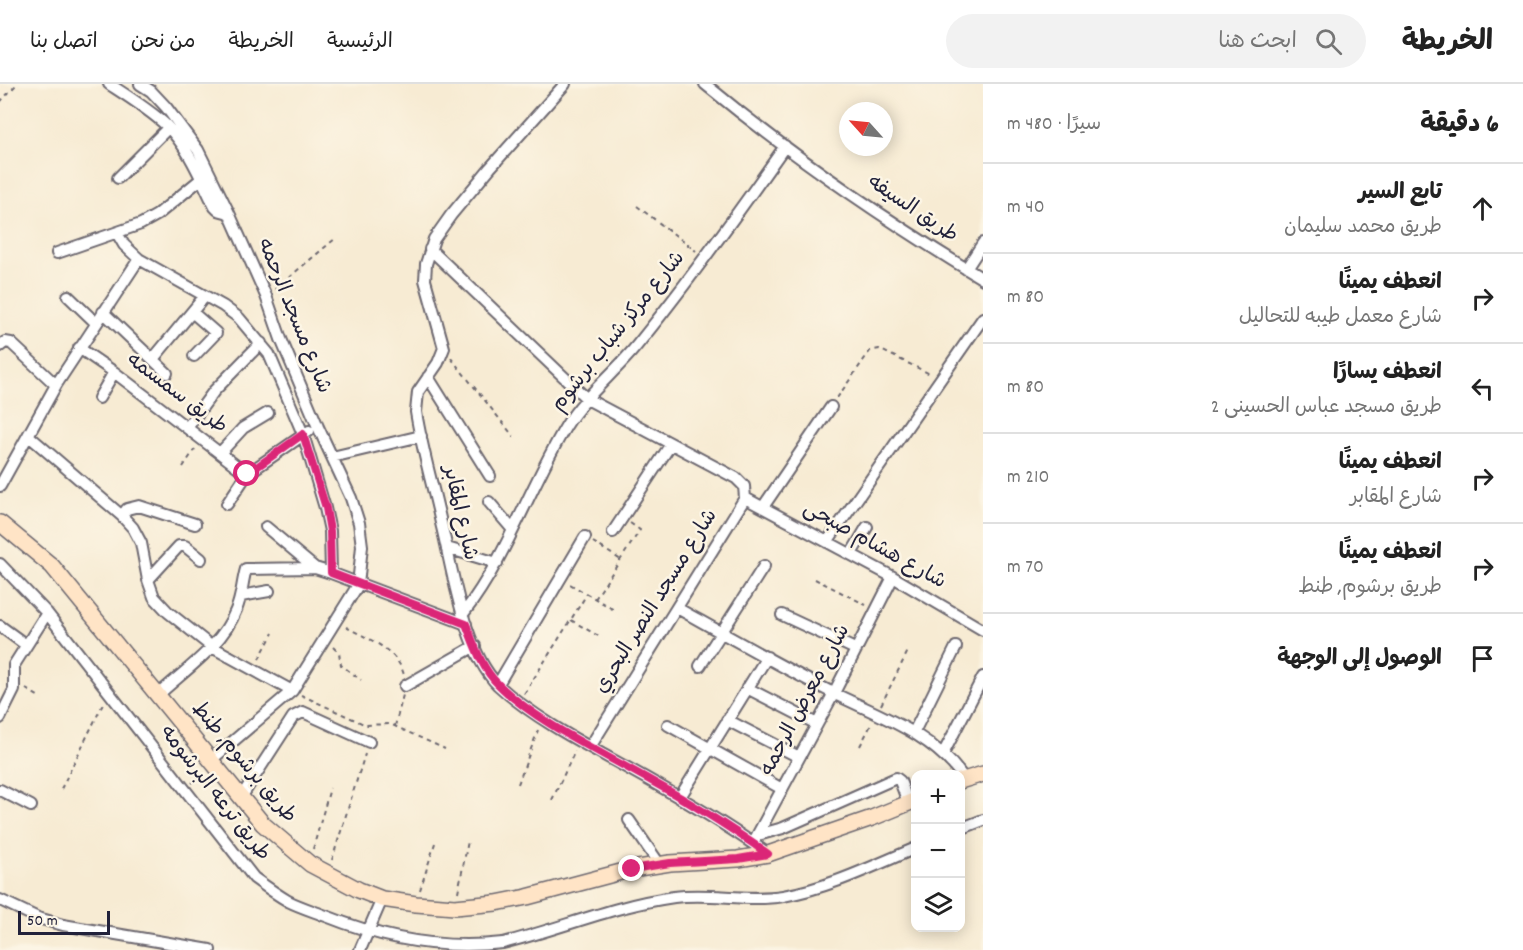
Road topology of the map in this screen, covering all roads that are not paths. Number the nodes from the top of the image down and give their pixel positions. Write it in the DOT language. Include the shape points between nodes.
graph roads {
  1 [pos="109,84"];
  2 [pos="141,84"];
  3 [pos="565,84"];
  4 [pos="705,84"];
  5 [pos="153,87"];
  6 [pos="140,105"];
  7 [pos="168,128"];
  8 [pos="785,146"];
  9 [pos="194,153"];
  10 [pos="118,178"];
  11 [pos="201,179"];
  12 [pos="229,213"];
  13 [pos="117,233"];
  14 [pos="983,243"];
  15 [pos="430,249"];
  16 [pos="57,253"];
  17 [pos="139,258"];
  18 [pos="966,269"];
  19 [pos="983,279"];
  20 [pos="205,296"];
  21 [pos="68,297"];
  22 [pos="103,312"];
  23 [pos="192,312"];
  24 [pos="983,318"];
  25 [pos="96,323"];
  26 [pos="261,343"];
  27 [pos="0,346"];
  28 [pos="79,348"];
  29 [pos="194,356"];
  30 [pos="153,359"];
  31 [pos="114,372"];
  32 [pos="167,373"];
  33 [pos="428,377"];
  34 [pos="56,385"];
  35 [pos="99,398"];
  36 [pos="586,399"];
  37 [pos="831,407"];
  38 [pos="268,413"];
  39 [pos="318,427"];
  40 [pos="187,428"];
  41 [pos="303,434"];
  42 [pos="29,436"];
  43 [pos="420,436"];
  44 [pos="670,444"];
  45 [pos="220,453"];
  46 [pos="332,457"];
  47 [pos="247,474"];
  48 [pos="490,476"];
  49 [pos="0,486"];
  50 [pos="745,498"];
  51 [pos="489,502"];
  52 [pos="227,504"];
  53 [pos="763,507"];
  54 [pos="122,516"];
  55 [pos="0,523"];
  56 [pos="195,524"];
  57 [pos="266,527"];
  58 [pos="867,527"];
  59 [pos="513,530"];
  60 [pos="613,532"];
  61 [pos="585,537"];
  62 [pos="827,542"];
  63 [pos="447,548"];
  64 [pos="851,554"];
  65 [pos="201,559"];
  66 [pos="496,563"];
  67 [pos="0,564"];
  68 [pos="764,566"];
  69 [pos="315,568"];
  70 [pos="331,573"];
  71 [pos="893,577"];
  72 [pos="148,580"];
  73 [pos="358,585"];
  74 [pos="269,591"];
  75 [pos="241,596"];
  76 [pos="677,608"];
  77 [pos="47,613"];
  78 [pos="782,615"];
  79 [pos="464,619"];
  80 [pos="0,626"];
  81 [pos="983,630"];
  82 [pos="723,633"];
  83 [pos="26,645"];
  84 [pos="475,646"];
  85 [pos="212,647"];
  86 [pos="956,647"];
  87 [pos="855,649"];
  88 [pos="767,657"];
  89 [pos="700,666"];
  90 [pos="982,677"];
  91 [pos="498,684"];
  92 [pos="405,686"];
  93 [pos="747,688"];
  94 [pos="292,691"];
  95 [pos="834,693"];
  96 [pos="158,695"];
  97 [pos="0,718"];
  98 [pos="727,720"];
  99 [pos="817,724"];
  100 [pos="668,725"];
  101 [pos="914,732"];
  102 [pos="369,742"];
  103 [pos="585,744"];
  104 [pos="709,749"];
  105 [pos="943,754"];
  106 [pos="799,757"];
  107 [pos="212,764"];
  108 [pos="956,770"];
  109 [pos="983,774"];
  110 [pos="965,780"];
  111 [pos="782,789"];
  112 [pos="0,790"];
  113 [pos="680,797"];
  114 [pos="240,799"];
  115 [pos="911,799"];
  116 [pos="911,801"];
  117 [pos="31,806"];
  118 [pos="629,820"];
  119 [pos="983,820"];
  120 [pos="965,827"];
  121 [pos="755,839"];
  122 [pos="911,850"];
  123 [pos="768,854"];
  124 [pos="660,865"];
  125 [pos="382,899"];
  126 [pos="0,900"];
  127 [pos="368,933"];
  128 [pos="210,950"];
  129 [pos="360,950"];
  1 -- 6 [label="street"];
  2 -- 5 [label="street, شارع مسجد الرحمه"];
  3 -- 15 [label="street" via="451,215"];
  4 -- 8 [label="street, طريق السيفه"];
  5 -- 6 [label="street"];
  5 -- 9 [label="street, شارع مسجد الرحمه" via="181,126"];
  6 -- 7 [label="street"];
  7 -- 9 [label="street"];
  7 -- 10 [label="street"];
  8 -- 18 [label="street, طريق السيفه"];
  8 -- 36 [label="street, شارع مركز شباب برشوم" via="637,345"];
  9 -- 11 [label="street"];
  9 -- 12 [label="street, شارع مسجد الرحمه"];
  11 -- 12 [label="street" via="215,207"];
  11 -- 13 [label="street" via="157,215"];
  12 -- 39 [label="street, شارع مسجد الرحمه"];
  13 -- 16 [label="street"];
  13 -- 17 [label="street"];
  14 -- 18 [label="street"];
  15 -- 33 [label="street, شارع المقابر" via="425,280 444,348"];
  15 -- 36 [label="street"];
  17 -- 20 [label="street"];
  17 -- 22 [label="street"];
  18 -- 19 [label="street, طريق السيفه"];
  20 -- 23 [label="street"];
  20 -- 26 [label="street" via="239,318"];
  21 -- 25 [label="street"];
  22 -- 25 [label="street"];
  22 -- 30 [label="street"];
  23 -- 29 [label="street" via="216,333"];
  23 -- 30 [label="street"];
  24 -- 62 [label="street"];
  25 -- 28 [label="street"];
  26 -- 40 [label="street" via="214,391"];
  26 -- 41 [label="street"];
  27 -- 34 [label="street" via="11,342"];
  28 -- 31 [label="street, طريق سمسمه"];
  28 -- 34 [label="street"];
  30 -- 32 [label="street"];
  31 -- 35 [label="street"];
  31 -- 40 [label="street, طريق سمسمه"];
  33 -- 43 [label="street, شارع المقابر" via="415,402"];
  33 -- 48 [label="street"];
  34 -- 42 [label="street"];
  36 -- 44 [label="street"];
  36 -- 59 [label="street, شارع مركز شباب برشوم" via="566,426"];
  37 -- 53 [label="street"];
  38 -- 45 [label="street" via="243,428"];
  39 -- 41 [label="street"];
  39 -- 46 [label="street, شارع مسجد الرحمه"];
  40 -- 45 [label="street, طريق سمسمه"];
  41 -- 47 [label="street"];
  41 -- 70 [label="street" via="326,508"];
  42 -- 49 [label="street"];
  42 -- 54 [label="street"];
  43 -- 46 [label="street"];
  43 -- 63 [label="street, شارع المقابر"];
  44 -- 50 [label="street, شارع مسجد النصر البحري" via="736,478 744,486"];
  44 -- 60 [label="street"];
  45 -- 47 [label="street, طريق سمسمه"];
  46 -- 73 [label="street, شارع مسجد الرحمه" via="359,523 362,546"];
  47 -- 52 [label="street"];
  50 -- 53 [label="street, شارع هشام صبحى"];
  50 -- 76 [label="street, شارع مسجد النصر البحري"];
  51 -- 59 [label="street"];
  53 -- 62 [label="street, شارع هشام صبحى"];
  54 -- 56 [label="street" via="127,509 140,506"];
  54 -- 72 [label="street" via="141,543"];
  55 -- 96 [label="main road, طريق برشوم, طنط" via="52,566"];
  57 -- 69 [label="street"];
  58 -- 64 [label="street"];
  59 -- 66 [label="street, شارع مركز شباب برشوم"];
  61 -- 91 [label="street"];
  62 -- 64 [label="street, شارع هشام صبحى"];
  63 -- 66 [label="street"];
  63 -- 79 [label="street, شارع المقابر"];
  64 -- 71 [label="street, شارع هشام صبحى"];
  65 -- 72 [label="street" via="179,546"];
  66 -- 79 [label="street, شارع مركز شباب برشوم"];
  67 -- 77 [label="street, طريق ترعه البرشومه"];
  68 -- 82 [label="street"];
  69 -- 70 [label="street"];
  69 -- 75 [label="street" via="245,570"];
  70 -- 73 [label="street"];
  71 -- 81 [label="street, شارع هشام صبحى"];
  71 -- 87 [label="street, شارع معرض الرحمه"];
  72 -- 85 [label="street" via="154,597 168,612"];
  73 -- 79 [label="street"];
  73 -- 94 [label="street"];
  74 -- 75 [label="street"];
  75 -- 85 [label="street" via="226,630"];
  76 -- 82 [label="street"];
  76 -- 103 [label="street, شارع مسجد النصر البحري"];
  77 -- 83 [label="street"];
  77 -- 127 [label="street, طريق ترعه البرشومه" via="254,878 288,901"];
  78 -- 87 [label="street"];
  79 -- 84 [label="street, شارع المقابر"];
  80 -- 83 [label="street"];
  82 -- 88 [label="street"];
  82 -- 89 [label="street"];
  83 -- 97 [label="street" via="14,665 15,690"];
  84 -- 91 [label="street, شارع المقابر"];
  84 -- 92 [label="street"];
  85 -- 94 [label="street"];
  85 -- 96 [label="street"];
  86 -- 101 [label="street"];
  87 -- 95 [label="street, شارع معرض الرحمه"];
  88 -- 93 [label="street"];
  88 -- 95 [label="street"];
  90 -- 105 [label="street"];
  91 -- 103 [label="street, شارع المقابر" via="542,718"];
  93 -- 98 [label="street"];
  93 -- 99 [label="street"];
  94 -- 107 [label="street"];
  95 -- 99 [label="street, شارع معرض الرحمه"];
  95 -- 101 [label="street"];
  96 -- 107 [label="main road, طريق برشوم, طنط"];
  98 -- 104 [label="street"];
  98 -- 106 [label="street"];
  99 -- 106 [label="street, شارع معرض الرحمه"];
  100 -- 104 [label="street"];
  101 -- 105 [label="street"];
  102 -- 114 [label="street" via="299,712"];
  103 -- 113 [label="street, شارع المقابر"];
  104 -- 111 [label="street"];
  104 -- 113 [label="street"];
  105 -- 108 [label="street"];
  106 -- 111 [label="street, شارع معرض الرحمه"];
  107 -- 114 [label="main road, طريق برشوم, طنط"];
  109 -- 110 [label="main road"];
  111 -- 121 [label="street, شارع معرض الرحمه"];
  112 -- 117 [label="street"];
  113 -- 121 [label="street, شارع المقابر"];
  114 -- 125 [label="main road, طريق برشوم, طنط" via="280,841 310,864"];
  115 -- 121 [label="street" via="896,778"];
  116 -- 123 [label="main road, طريق برشوم, طنط"];
  118 -- 124 [label="street"];
  119 -- 120 [label="street"];
  121 -- 123 [label="street, شارع المقابر"];
  122 -- 127 [label="street, طريق ترعه البرشومه" via="783,896 675,897 631,905 474,948 401,942"];
  123 -- 124 [label="main road, طريق برشوم, طنط"];
  124 -- 125 [label="main road, طريق برشوم, طنط" via="496,903 455,907"];
  125 -- 127 [label="street"];
  126 -- 128 [label="street" via="63,925"];
  127 -- 129 [label="street"];
}
